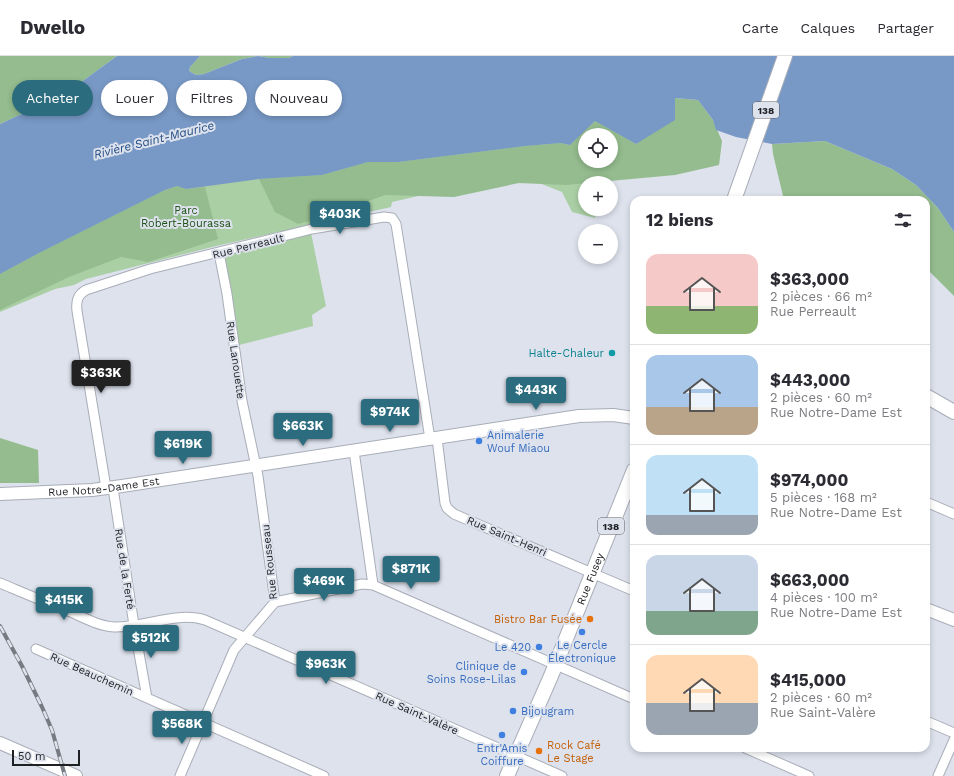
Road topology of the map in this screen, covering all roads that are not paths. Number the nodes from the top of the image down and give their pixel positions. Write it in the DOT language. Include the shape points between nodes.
graph roads {
  1 [pos="785,56"];
  2 [pos="735,196"];
  3 [pos="219,253"];
  4 [pos="930,398"];
  5 [pos="954,412"];
  6 [pos="630,417"];
  7 [pos="433,438"];
  8 [pos="354,451"];
  9 [pos="256,466"];
  10 [pos="630,484"];
  11 [pos="110,488"];
  12 [pos="0,494"];
  13 [pos="930,504"];
  14 [pos="954,514"];
  15 [pos="592,572"];
  16 [pos="0,583"];
  17 [pos="373,585"];
  18 [pos="630,589"];
  19 [pos="275,602"];
  20 [pos="930,611"];
  21 [pos="954,620"];
  22 [pos="134,625"];
  23 [pos="244,638"];
  24 [pos="36,649"];
  25 [pos="555,664"];
  26 [pos="630,697"];
  27 [pos="147,698"];
  28 [pos="203,722"];
  29 [pos="930,723"];
  30 [pos="954,733"];
  31 [pos="954,740"];
  32 [pos="0,743"];
  33 [pos="755,752"];
  34 [pos="516,756"];
  35 [pos="76,776"];
  36 [pos="180,776"];
  37 [pos="324,776"];
  38 [pos="508,776"];
  39 [pos="562,776"];
  40 [pos="809,776"];
  41 [pos="938,776"];
  1 -- 2 [label="main road, 138"];
  3 -- 7 [label="street, Rue Perreault" via="319,228 384,217 392,218 396,224"];
  3 -- 9 [label="street, Rue Lanouette" via="242,401"];
  3 -- 11 [label="street, Rue Perreault" via="141,271 86,290 80,294 76,302"];
  4 -- 5 [label="main road"];
  6 -- 7 [label="street, Rue Notre-Dame Est" via="579,416"];
  7 -- 8 [label="street, Rue Notre-Dame Est"];
  7 -- 15 [label="street, Rue Saint-Henri" via="445,503 449,510"];
  8 -- 9 [label="street, Rue Notre-Dame Est"];
  8 -- 17 [label="street"];
  9 -- 11 [label="street, Rue Notre-Dame Est"];
  9 -- 19 [label="street, Rue Rousseau"];
  10 -- 15 [label="main road, Rue Fusey / 138"];
  11 -- 12 [label="street, Rue Notre-Dame Est"];
  11 -- 22 [label="street, Rue de la Ferté"];
  13 -- 14 [label="street"];
  15 -- 18 [label="street, Rue Saint-Henri"];
  15 -- 25 [label="main road, Rue Fusey / 138"];
  16 -- 22 [label="street, Rue Saint-Valère" via="101,624 114,627"];
  17 -- 19 [label="street" via="362,584"];
  17 -- 25 [label="street"];
  19 -- 23 [label="street, Rue Rousseau"];
  20 -- 21 [label="street"];
  22 -- 23 [label="street, Rue Saint-Valère" via="194,618 211,622"];
  22 -- 27 [label="street, Rue de la Ferté"];
  23 -- 28 [label="street, Rue Rousseau" via="234,650"];
  23 -- 34 [label="street, Rue Saint-Valère"];
  24 -- 27 [label="street, Rue Beauchemin"];
  25 -- 26 [label="street"];
  25 -- 34 [label="main road, Rue Fusey / 138"];
  27 -- 28 [label="street, Rue Beauchemin"];
  28 -- 36 [label="street, Rue Rousseau"];
  28 -- 37 [label="street, Rue Beauchemin"];
  29 -- 30 [label="street"];
  31 -- 41 [label="street"];
  32 -- 35 [label="street"];
  33 -- 40 [label="street"];
  34 -- 38 [label="main road, Rue Fusey / 138"];
  34 -- 39 [label="street, Rue Saint-Valère"];
}
